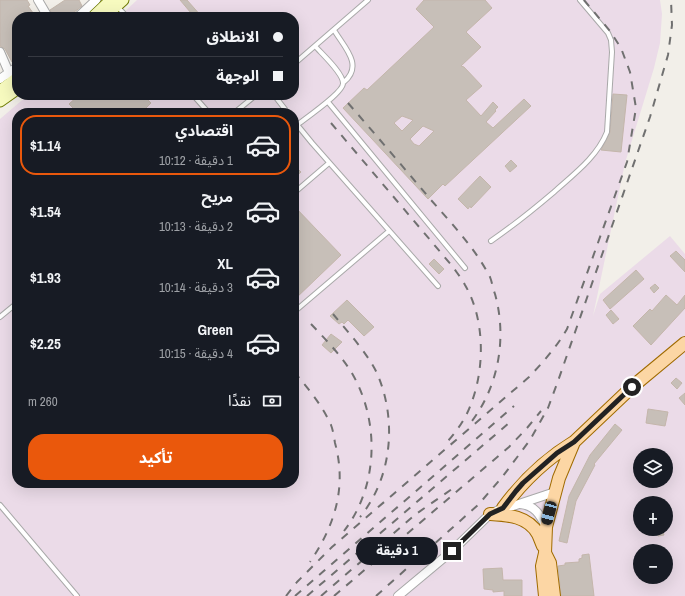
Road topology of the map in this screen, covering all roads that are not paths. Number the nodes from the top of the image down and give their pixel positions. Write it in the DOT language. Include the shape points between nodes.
graph roads {
  1 [pos="38,0"];
  2 [pos="368,0"];
  3 [pos="580,0"];
  4 [pos="117,2"];
  5 [pos="96,8"];
  6 [pos="45,12"];
  7 [pos="124,12"];
  8 [pos="334,30"];
  9 [pos="315,46"];
  10 [pos="0,52"];
  11 [pos="299,60"];
  12 [pos="12,77"];
  13 [pos="0,80"];
  14 [pos="12,81"];
  15 [pos="12,82"];
  16 [pos="344,82"];
  17 [pos="12,84"];
  18 [pos="0,91"];
  19 [pos="197,100"];
  20 [pos="250,100"];
  21 [pos="278,100"];
  22 [pos="0,101"];
  23 [pos="328,102"];
  24 [pos="205,108"];
  25 [pos="240,108"];
  26 [pos="284,108"];
  27 [pos="299,124"];
  28 [pos="299,127"];
  29 [pos="329,163"];
  30 [pos="299,189"];
  31 [pos="389,231"];
  32 [pos="491,242"];
  33 [pos="465,268"];
  34 [pos="438,286"];
  35 [pos="12,307"];
  36 [pos="299,308"];
  37 [pos="0,317"];
  38 [pos="685,343"];
  39 [pos="574,442"];
  40 [pos="555,492"];
  41 [pos="0,504"];
  42 [pos="520,504"];
  43 [pos="503,508"];
  44 [pos="490,514"];
  45 [pos="546,527"];
  46 [pos="545,551"];
  47 [pos="77,596"];
  48 [pos="398,596"];
  49 [pos="545,596"];
  50 [pos="554,596"];
  1 -- 6 [label="street"];
  2 -- 8 [label="lane"];
  3 -- 32 [label="lane" via="611,40 607,132 602,143 585,164 518,223"];
  4 -- 5 [label="main road"];
  4 -- 7 [label="lane"];
  8 -- 9 [label="lane"];
  8 -- 16 [label="lane" via="353,62 354,68 350,77"];
  9 -- 11 [label="lane"];
  9 -- 16 [label="lane"];
  10 -- 12 [label="street"];
  13 -- 14 [label="street"];
  15 -- 18 [label="main road"];
  16 -- 23 [label="lane" via="343,87"];
  17 -- 22 [label="main road"];
  19 -- 24 [label="lane"];
  20 -- 25 [label="lane"];
  21 -- 26 [label="lane"];
  23 -- 27 [label="lane"];
  23 -- 33 [label="lane"];
  28 -- 29 [label="lane"];
  29 -- 30 [label="lane"];
  29 -- 31 [label="lane"];
  31 -- 34 [label="lane"];
  31 -- 36 [label="lane"];
  35 -- 37 [label="lane"];
  38 -- 39 [label="main road" via="632,387"];
  39 -- 40 [label="main road"];
  39 -- 43 [label="main road" via="557,453 523,483"];
  40 -- 42 [label="street"];
  40 -- 45 [label="main road"];
  41 -- 47 [label="lane"];
  42 -- 43 [label="street"];
  42 -- 45 [label="street" via="537,511"];
  43 -- 44 [label="street"];
  44 -- 46 [label="main road" via="526,520 538,533"];
  44 -- 48 [label="street" via="452,551"];
  45 -- 46 [label="main road"];
  46 -- 49 [label="main road" via="542,566"];
  46 -- 50 [label="main road" via="550,563"];
}
